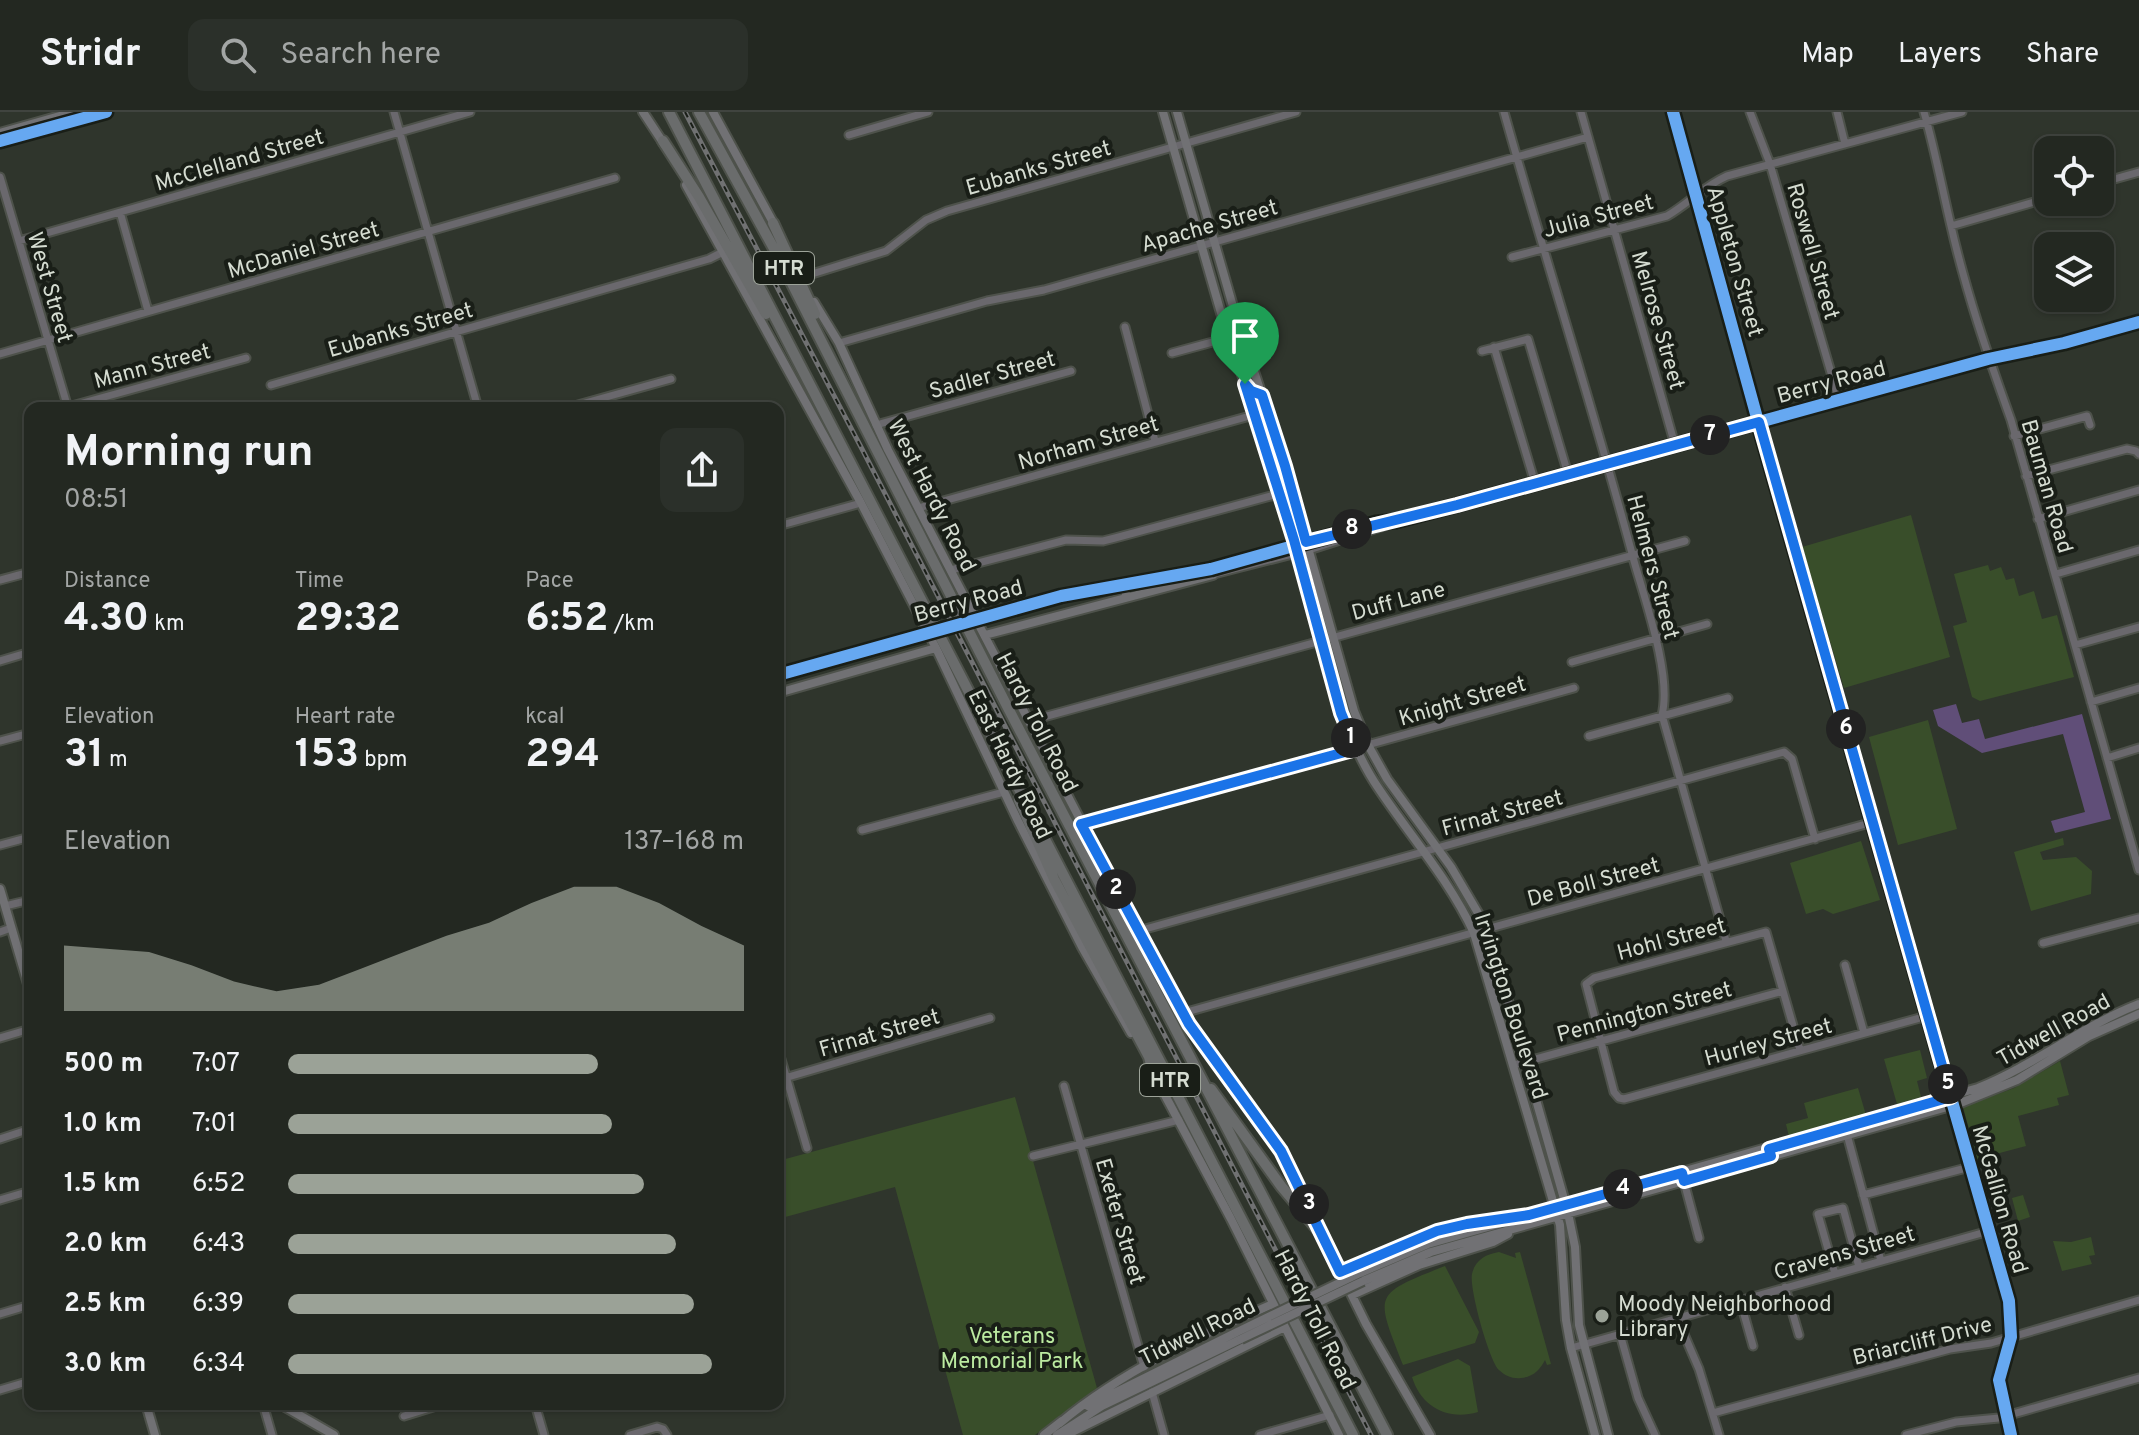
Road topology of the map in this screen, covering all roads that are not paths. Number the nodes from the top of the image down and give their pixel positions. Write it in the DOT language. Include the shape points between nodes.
graph roads {
  1 [pos="74,112"];
  2 [pos="106,112"];
  3 [pos="394,112"];
  4 [pos="470,112"];
  5 [pos="643,112"];
  6 [pos="669,112"];
  7 [pos="699,112"];
  8 [pos="713,112"];
  9 [pos="928,112"];
  10 [pos="1163,112"];
  11 [pos="1177,112"];
  12 [pos="1296,112"];
  13 [pos="1504,112"];
  14 [pos="1581,112"];
  15 [pos="1673,112"];
  16 [pos="1750,112"];
  17 [pos="1837,112"];
  18 [pos="1924,112"];
  19 [pos="1962,112"];
  20 [pos="57,118"];
  21 [pos="1927,122"];
  22 [pos="400,132"];
  23 [pos="0,133"];
  24 [pos="849,135"];
  25 [pos="1588,137"];
  26 [pos="0,141"];
  27 [pos="663,141"];
  28 [pos="1186,144"];
  29 [pos="1845,144"];
  30 [pos="1173,147"];
  31 [pos="1517,156"];
  32 [pos="1770,164"];
  33 [pos="2139,172"];
  34 [pos="0,177"];
  35 [pos="615,178"];
  36 [pos="1692,178"];
  37 [pos="2114,179"];
  38 [pos="1710,184"];
  39 [pos="1697,196"];
  40 [pos="2034,202"];
  41 [pos="120,212"];
  42 [pos="773,223"];
  43 [pos="1951,226"];
  44 [pos="1615,229"];
  45 [pos="428,232"];
  46 [pos="19,241"];
  47 [pos="1213,242"];
  48 [pos="1202,246"];
  49 [pos="1545,248"];
  50 [pos="721,253"];
  51 [pos="1512,257"];
  52 [pos="799,278"];
  53 [pos="148,311"];
  54 [pos="2139,322"];
  55 [pos="1125,327"];
  56 [pos="456,332"];
  57 [pos="1242,334"];
  58 [pos="1229,338"];
  59 [pos="48,341"];
  60 [pos="839,343"];
  61 [pos="1494,347"];
  62 [pos="1482,351"];
  63 [pos="1172,353"];
  64 [pos="0,354"];
  65 [pos="246,358"];
  66 [pos="1988,359"];
  67 [pos="797,361"];
  68 [pos="1071,371"];
  69 [pos="671,379"];
  70 [pos="1245,384"];
  71 [pos="271,385"];
  72 [pos="1262,395"];
  73 [pos="1839,400"];
  74 [pos="66,402"];
  75 [pos="89,402"];
  76 [pos="476,402"];
  77 [pos="589,402"];
  78 [pos="1268,411"];
  79 [pos="1256,414"];
  80 [pos="1759,422"];
  81 [pos="870,425"];
  82 [pos="2090,425"];
  83 [pos="2014,436"];
  84 [pos="1155,441"];
  85 [pos="1675,445"];
  86 [pos="2137,452"];
  87 [pos="1607,463"];
  88 [pos="1568,474"];
  89 [pos="2026,476"];
  90 [pos="1535,483"];
  91 [pos="1293,490"];
  92 [pos="2139,490"];
  93 [pos="1280,494"];
  94 [pos="861,503"];
  95 [pos="918,508"];
  96 [pos="2038,519"];
  97 [pos="784,524"];
  98 [pos="1685,541"];
  99 [pos="1307,546"];
  100 [pos="1296,549"];
  101 [pos="2139,550"];
  102 [pos="1633,555"];
  103 [pos="951,570"];
  104 [pos="24,574"];
  105 [pos="2056,574"];
  106 [pos="1213,575"];
  107 [pos="1172,576"];
  108 [pos="0,580"];
  109 [pos="1125,583"];
  110 [pos="1126,597"];
  111 [pos="1707,624"];
  112 [pos="2139,627"];
  113 [pos="985,635"];
  114 [pos="1332,637"];
  115 [pos="1654,639"];
  116 [pos="1321,641"];
  117 [pos="2075,645"];
  118 [pos="936,648"];
  119 [pos="24,654"];
  120 [pos="0,661"];
  121 [pos="1572,662"];
  122 [pos="784,673"];
  123 [pos="1574,688"];
  124 [pos="2139,688"];
  125 [pos="784,691"];
  126 [pos="1728,698"];
  127 [pos="2091,702"];
  128 [pos="1662,715"];
  129 [pos="1029,721"];
  130 [pos="987,725"];
  131 [pos="24,735"];
  132 [pos="1589,736"];
  133 [pos="0,741"];
  134 [pos="1368,745"];
  135 [pos="2139,748"];
  136 [pos="1356,749"];
  137 [pos="2107,758"];
  138 [pos="1681,781"];
  139 [pos="1004,792"];
  140 [pos="1873,822"];
  141 [pos="1081,824"];
  142 [pos="862,830"];
  143 [pos="24,839"];
  144 [pos="1815,839"];
  145 [pos="0,845"];
  146 [pos="1438,849"];
  147 [pos="1426,853"];
  148 [pos="1706,868"];
  149 [pos="2139,870"];
  150 [pos="0,889"];
  151 [pos="24,901"];
  152 [pos="5,906"];
  153 [pos="2139,918"];
  154 [pos="11,928"];
  155 [pos="1485,930"];
  156 [pos="1138,931"];
  157 [pos="0,932"];
  158 [pos="1474,933"];
  159 [pos="1726,941"];
  160 [pos="2043,943"];
  161 [pos="1845,965"];
  162 [pos="24,971"];
  163 [pos="1783,991"];
  164 [pos="2139,1004"];
  165 [pos="1183,1013"];
  166 [pos="2139,1014"];
  167 [pos="1927,1016"];
  168 [pos="2120,1016"];
  169 [pos="990,1018"];
  170 [pos="24,1031"];
  171 [pos="1864,1033"];
  172 [pos="0,1038"];
  173 [pos="1600,1042"];
  174 [pos="1800,1050"];
  175 [pos="1191,1062"];
  176 [pos="1526,1062"];
  177 [pos="1514,1065"];
  178 [pos="1153,1072"];
  179 [pos="784,1078"];
  180 [pos="784,1085"];
  181 [pos="1064,1086"];
  182 [pos="1952,1101"];
  183 [pos="1179,1120"];
  184 [pos="24,1131"];
  185 [pos="1846,1131"];
  186 [pos="1546,1133"];
  187 [pos="1534,1137"];
  188 [pos="0,1139"];
  189 [pos="1080,1143"];
  190 [pos="807,1148"];
  191 [pos="1033,1156"];
  192 [pos="1970,1167"];
  193 [pos="1683,1177"];
  194 [pos="24,1193"];
  195 [pos="1863,1195"];
  196 [pos="0,1200"];
  197 [pos="1567,1208"];
  198 [pos="1555,1212"];
  199 [pos="1528,1220"];
  200 [pos="1989,1231"];
  201 [pos="1324,1237"];
  202 [pos="1699,1238"];
  203 [pos="1881,1261"];
  204 [pos="1859,1267"];
  205 [pos="1340,1272"];
  206 [pos="1835,1274"];
  207 [pos="1361,1277"];
  208 [pos="1785,1287"];
  209 [pos="1565,1289"];
  210 [pos="1352,1295"];
  211 [pos="1740,1300"];
  212 [pos="2139,1300"];
  213 [pos="1273,1304"];
  214 [pos="24,1307"];
  215 [pos="1256,1312"];
  216 [pos="0,1314"];
  217 [pos="1677,1318"];
  218 [pos="1579,1325"];
  219 [pos="1285,1327"];
  220 [pos="1272,1334"];
  221 [pos="1620,1334"];
  222 [pos="1799,1335"];
  223 [pos="1239,1336"];
  224 [pos="2011,1337"];
  225 [pos="1582,1345"];
  226 [pos="1753,1346"];
  227 [pos="1571,1348"];
  228 [pos="1144,1367"];
  229 [pos="2139,1378"];
  230 [pos="24,1383"];
  231 [pos="0,1390"];
  232 [pos="1152,1392"];
  233 [pos="148,1410"];
  234 [pos="265,1410"];
  235 [pos="290,1410"];
  236 [pos="299,1410"];
  237 [pos="424,1410"];
  238 [pos="537,1410"];
  239 [pos="1713,1413"];
  240 [pos="299,1415"];
  241 [pos="1330,1415"];
  242 [pos="1602,1415"];
  243 [pos="404,1416"];
  244 [pos="2006,1416"];
  245 [pos="1591,1419"];
  246 [pos="1060,1423"];
  247 [pos="666,1434"];
  248 [pos="155,1435"];
  249 [pos="272,1435"];
  250 [pos="334,1435"];
  251 [pos="544,1435"];
  252 [pos="630,1435"];
  253 [pos="1044,1435"];
  254 [pos="1057,1435"];
  255 [pos="1066,1435"];
  256 [pos="1164,1435"];
  257 [pos="1260,1435"];
  258 [pos="1339,1435"];
  259 [pos="1353,1435"];
  260 [pos="1387,1435"];
  261 [pos="1430,1435"];
  262 [pos="1595,1435"];
  263 [pos="1608,1435"];
  264 [pos="1655,1435"];
  265 [pos="1719,1435"];
  266 [pos="1906,1435"];
  267 [pos="2011,1435"];
  1 -- 20 [label="main road"];
  2 -- 20 [label="main road"];
  3 -- 22 [label="street"];
  4 -- 22 [label="street, McClelland Street"];
  5 -- 27 [label="main road, East Hardy Road"];
  6 -- 67 [label="highway, Hardy Toll Road / HTR"];
  7 -- 81 [label="highway, Hardy Toll Road / HTR"];
  8 -- 42 [label="main road, West Hardy Road"];
  9 -- 24 [label="street"];
  10 -- 30 [label="main road, Irvington Boulevard"];
  11 -- 28 [label="main road, Irvington Boulevard"];
  12 -- 28 [label="street, Eubanks Street"];
  13 -- 31 [label="street, Helmers Street"];
  14 -- 25 [label="street, Melrose Street"];
  15 -- 36 [label="street, Appleton Street"];
  16 -- 32 [label="street, Roswell Street"];
  17 -- 29 [label="street"];
  18 -- 21 [label="street, Bauman Road"];
  19 -- 21 [label="street, Julia Street"];
  20 -- 23 [label="main road"];
  20 -- 26 [label="main road"];
  21 -- 29 [label="street, Julia Street"];
  21 -- 43 [label="street, Bauman Road"];
  22 -- 41 [label="street, McClelland Street"];
  22 -- 45 [label="street"];
  25 -- 31 [label="street, Apache Street"];
  25 -- 44 [label="street, Melrose Street"];
  27 -- 50 [label="main road, East Hardy Road"];
  27 -- 67 [label="highway"];
  28 -- 30 [label="street, Eubanks Street"];
  28 -- 47 [label="main road, Irvington Boulevard"];
  29 -- 32 [label="street, Julia Street"];
  30 -- 48 [label="main road, Irvington Boulevard"];
  30 -- 52 [label="street, Eubanks Street" via="947,211 886,251"];
  31 -- 47 [label="street, Apache Street"];
  31 -- 49 [label="street, Helmers Street"];
  32 -- 38 [label="street, Julia Street"];
  32 -- 73 [label="street, Roswell Street"];
  33 -- 37 [label="street"];
  34 -- 46 [label="street, West Street"];
  35 -- 45 [label="street, McDaniel Street"];
  36 -- 38 [label="street"];
  36 -- 39 [label="street, Appleton Street"];
  38 -- 39 [label="street, Julia Street"];
  39 -- 44 [label="street, Julia Street" via="1667,216"];
  39 -- 80 [label="street, Appleton Street"];
  40 -- 43 [label="street"];
  41 -- 46 [label="street, McClelland Street"];
  41 -- 53 [label="street"];
  42 -- 52 [label="main road, West Hardy Road"];
  42 -- 81 [label="highway"];
  43 -- 66 [label="street, Bauman Road"];
  44 -- 49 [label="street, Julia Street"];
  44 -- 85 [label="street, Melrose Street"];
  45 -- 53 [label="street, McDaniel Street"];
  45 -- 56 [label="street"];
  46 -- 59 [label="street, West Street"];
  47 -- 48 [label="street, Apache Street"];
  47 -- 57 [label="main road, Irvington Boulevard"];
  48 -- 58 [label="main road, Irvington Boulevard"];
  48 -- 60 [label="street, Apache Street"];
  49 -- 51 [label="street, Julia Street"];
  49 -- 87 [label="street, Helmers Street"];
  50 -- 56 [label="street, Eubanks Street"];
  50 -- 94 [label="main road, East Hardy Road"];
  52 -- 60 [label="main road, West Hardy Road"];
  53 -- 59 [label="street, McDaniel Street"];
  54 -- 66 [label="street, Berry Road"];
  55 -- 84 [label="street"];
  56 -- 71 [label="street, Eubanks Street"];
  56 -- 76 [label="street"];
  57 -- 58 [label="street"];
  57 -- 72 [label="main road, Irvington Boulevard"];
  58 -- 63 [label="street"];
  58 -- 70 [label="main road, Irvington Boulevard"];
  59 -- 64 [label="street, McDaniel Street"];
  59 -- 74 [label="street, West Street"];
  60 -- 81 [label="main road, West Hardy Road"];
  61 -- 62 [label="street"];
  61 -- 88 [label="street" via="1529,341"];
  61 -- 90 [label="street"];
  65 -- 75 [label="street, Mann Street"];
  66 -- 73 [label="street, Berry Road"];
  66 -- 83 [label="street, Bauman Road"];
  67 -- 130 [label="highway, Hardy Toll Road / HTR"];
  68 -- 81 [label="street, Sadler Street"];
  69 -- 77 [label="street"];
  70 -- 72 [label="main road"];
  70 -- 79 [label="main road, Irvington Boulevard"];
  72 -- 78 [label="main road, Irvington Boulevard"];
  73 -- 80 [label="street, Berry Road"];
  78 -- 79 [label="street, Norham Street"];
  78 -- 91 [label="main road, Irvington Boulevard"];
  79 -- 84 [label="street, Norham Street"];
  79 -- 93 [label="main road, Irvington Boulevard"];
  80 -- 85 [label="street, Berry Road"];
  80 -- 140 [label="street, McGallion Road"];
  81 -- 95 [label="main road, West Hardy Road"];
  81 -- 175 [label="highway, Hardy Toll Road / HTR"];
  82 -- 83 [label="street" via="2087,416"];
  83 -- 89 [label="street, Bauman Road"];
  84 -- 95 [label="street, Norham Street"];
  85 -- 87 [label="street, Berry Road"];
  86 -- 89 [label="street" via="2127,449"];
  87 -- 88 [label="street, Berry Road"];
  87 -- 102 [label="street, Helmers Street"];
  88 -- 90 [label="street, Berry Road"];
  89 -- 96 [label="street, Bauman Road"];
  90 -- 99 [label="street, Berry Road"];
  91 -- 93 [label="street"];
  91 -- 99 [label="main road, Irvington Boulevard"];
  92 -- 96 [label="street"];
  93 -- 100 [label="main road, Irvington Boulevard"];
  93 -- 103 [label="street" via="1115,538 1066,540"];
  94 -- 97 [label="street"];
  94 -- 118 [label="main road, East Hardy Road"];
  95 -- 103 [label="main road, West Hardy Road"];
  96 -- 105 [label="street, Bauman Road"];
  98 -- 102 [label="street, Duff Lane"];
  99 -- 100 [label="street, Berry Road"];
  99 -- 114 [label="main road, Irvington Boulevard"];
  100 -- 106 [label="street, Berry Road"];
  100 -- 107 [label="street, Berry Road"];
  100 -- 116 [label="main road, Irvington Boulevard"];
  101 -- 105 [label="street"];
  102 -- 114 [label="street, Duff Lane"];
  102 -- 115 [label="street, Helmers Street"];
  103 -- 113 [label="main road, West Hardy Road"];
  104 -- 108 [label="street"];
  105 -- 117 [label="street, Bauman Road"];
  106 -- 107 [label="street, Berry Road"];
  106 -- 110 [label="main road"];
  107 -- 109 [label="street, Berry Road"];
  109 -- 110 [label="main road"];
  109 -- 122 [label="street, Berry Road, bridge"];
  110 -- 113 [label="main road"];
  111 -- 115 [label="street"];
  112 -- 117 [label="street"];
  113 -- 129 [label="main road, West Hardy Road"];
  114 -- 116 [label="street, Duff Lane"];
  114 -- 134 [label="main road, Irvington Boulevard"];
  115 -- 121 [label="street"];
  115 -- 128 [label="street, Helmers Street" via="1665,704"];
  116 -- 129 [label="street, Duff Lane"];
  116 -- 136 [label="main road, Irvington Boulevard"];
  117 -- 127 [label="street, Bauman Road"];
  118 -- 125 [label="main road"];
  118 -- 139 [label="main road, East Hardy Road"];
  119 -- 120 [label="street"];
  123 -- 134 [label="street, Knight Street"];
  124 -- 127 [label="street"];
  126 -- 128 [label="street"];
  127 -- 137 [label="street, Bauman Road"];
  128 -- 132 [label="street"];
  128 -- 138 [label="street, Helmers Street"];
  129 -- 141 [label="main road, West Hardy Road"];
  130 -- 178 [label="highway" via="1040,851"];
  130 -- 259 [label="highway, Hardy Toll Road / HTR"];
  131 -- 133 [label="street"];
  134 -- 136 [label="street, Knight Street"];
  134 -- 146 [label="main road, Irvington Boulevard"];
  135 -- 137 [label="street"];
  136 -- 141 [label="street, Knight Street"];
  136 -- 147 [label="main road, Irvington Boulevard"];
  137 -- 149 [label="street, Bauman Road"];
  138 -- 144 [label="street, Firnat Street" via="1788,753"];
  138 -- 146 [label="street, Firnat Street"];
  138 -- 148 [label="street, Helmers Street"];
  139 -- 142 [label="street"];
  139 -- 178 [label="main road, East Hardy Road"];
  140 -- 144 [label="street, De Boll Street"];
  140 -- 167 [label="street, McGallion Road"];
  141 -- 156 [label="main road, West Hardy Road"];
  143 -- 145 [label="street"];
  144 -- 148 [label="street, De Boll Street"];
  146 -- 147 [label="street, Firnat Street"];
  146 -- 155 [label="main road, Irvington Boulevard" via="1466,889"];
  147 -- 156 [label="street, Firnat Street"];
  147 -- 158 [label="main road, Irvington Boulevard"];
  148 -- 155 [label="street, De Boll Street"];
  148 -- 159 [label="street, Helmers Street"];
  150 -- 152 [label="main road"];
  151 -- 152 [label="street"];
  152 -- 154 [label="main road"];
  153 -- 160 [label="street"];
  154 -- 157 [label="street"];
  154 -- 162 [label="main road"];
  155 -- 158 [label="street, De Boll Street"];
  155 -- 176 [label="main road, Irvington Boulevard"];
  156 -- 165 [label="main road, West Hardy Road"];
  158 -- 165 [label="street, De Boll Street"];
  158 -- 177 [label="main road, Irvington Boulevard"];
  159 -- 163 [label="street, Hohl Street" via="1766,932"];
  159 -- 173 [label="street, Hohl Street" via="1587,982"];
  161 -- 171 [label="street"];
  163 -- 173 [label="street, Pennington Street"];
  163 -- 174 [label="street"];
  164 -- 168 [label="main road, Tidwell Road"];
  165 -- 201 [label="main road, West Hardy Road" via="1281,1151"];
  166 -- 168 [label="main road, Tidwell Road"];
  167 -- 171 [label="street, Hurley Street"];
  167 -- 182 [label="street, McGallion Road"];
  168 -- 182 [label="main road, Tidwell Road" via="2015,1076"];
  169 -- 179 [label="street, Firnat Street"];
  170 -- 172 [label="street"];
  171 -- 174 [label="street, Hurley Street"];
  173 -- 174 [label="street, Hurley Street" via="1619,1098"];
  173 -- 176 [label="street, Pennington Street"];
  175 -- 201 [label="highway"];
  175 -- 260 [label="highway, Hardy Toll Road / HTR"];
  176 -- 177 [label="street, Pennington Street"];
  176 -- 186 [label="main road, Irvington Boulevard"];
  177 -- 187 [label="main road, Irvington Boulevard"];
  178 -- 183 [label="main road, East Hardy Road"];
  180 -- 190 [label="street"];
  181 -- 189 [label="street, Exeter Street"];
  182 -- 185 [label="main road, Tidwell Road"];
  182 -- 192 [label="street, McGallion Road"];
  183 -- 189 [label="street"];
  183 -- 213 [label="main road, East Hardy Road"];
  184 -- 188 [label="street"];
  185 -- 193 [label="main road, Tidwell Road"];
  185 -- 195 [label="street"];
  186 -- 187 [label="main road"];
  186 -- 197 [label="main road, Irvington Boulevard"];
  187 -- 198 [label="main road, Irvington Boulevard"];
  189 -- 191 [label="street"];
  189 -- 228 [label="street, Exeter Street"];
  192 -- 195 [label="street"];
  192 -- 200 [label="street, McGallion Road"];
  193 -- 197 [label="main road, Tidwell Road"];
  193 -- 202 [label="street"];
  194 -- 196 [label="street"];
  195 -- 203 [label="street"];
  197 -- 198 [label="main road, Tidwell Road"];
  197 -- 218 [label="main road, Irvington Boulevard"];
  198 -- 199 [label="main road, Tidwell Road"];
  198 -- 209 [label="main road, Irvington Boulevard"];
  199 -- 207 [label="main road, Tidwell Road" via="1428,1244"];
  199 -- 207 [label="main road" via="1493,1242"];
  200 -- 203 [label="street, Cravens Street"];
  200 -- 224 [label="street, McGallion Road" via="2009,1301"];
  201 -- 205 [label="main road, West Hardy Road"];
  203 -- 204 [label="street, Cravens Street"];
  204 -- 206 [label="street, Cravens Street"];
  204 -- 206 [label="street" via="1843,1208 1818,1214"];
  205 -- 207 [label="main road"];
  205 -- 210 [label="main road, West Hardy Road"];
  206 -- 208 [label="street, Cravens Street"];
  207 -- 210 [label="main road"];
  207 -- 223 [label="main road, Tidwell Road, bridge"];
  208 -- 211 [label="street, Cravens Street"];
  208 -- 222 [label="street"];
  209 -- 218 [label="main road" via="1572,1295"];
  209 -- 227 [label="main road, Irvington Boulevard"];
  210 -- 261 [label="main road, West Hardy Road"];
  211 -- 217 [label="street, Cravens Street"];
  211 -- 226 [label="street"];
  212 -- 224 [label="street, Briarcliff Drive"];
  213 -- 215 [label="main road"];
  213 -- 219 [label="main road, East Hardy Road"];
  214 -- 216 [label="street"];
  215 -- 220 [label="main road" via="1272,1317"];
  215 -- 228 [label="main road"];
  217 -- 221 [label="street, Cravens Street"];
  217 -- 239 [label="street"];
  218 -- 225 [label="main road, Irvington Boulevard"];
  219 -- 220 [label="main road"];
  219 -- 241 [label="main road, East Hardy Road"];
  220 -- 232 [label="main road"];
  221 -- 225 [label="street, Cravens Street"];
  221 -- 264 [label="street"];
  223 -- 246 [label="main road, Tidwell Road" via="1100,1398"];
  223 -- 254 [label="main road, Tidwell Road"];
  224 -- 239 [label="street, Briarcliff Drive"];
  224 -- 244 [label="street, McGallion Road" via="1999,1380"];
  225 -- 227 [label="street, Cravens Street"];
  225 -- 242 [label="main road, Irvington Boulevard"];
  227 -- 245 [label="main road, Irvington Boulevard"];
  228 -- 246 [label="main road"];
  229 -- 244 [label="street"];
  230 -- 231 [label="street"];
  232 -- 255 [label="main road"];
  232 -- 256 [label="street"];
  233 -- 248 [label="main road"];
  234 -- 249 [label="street"];
  235 -- 240 [label="main road"];
  236 -- 240 [label="street"];
  237 -- 243 [label="street"];
  238 -- 251 [label="street"];
  239 -- 265 [label="street"];
  240 -- 250 [label="main road"];
  241 -- 257 [label="street"];
  241 -- 258 [label="main road, East Hardy Road"];
  242 -- 245 [label="main road"];
  242 -- 263 [label="main road, Irvington Boulevard"];
  244 -- 266 [label="street"];
  244 -- 267 [label="street, McGallion Road"];
  245 -- 262 [label="main road, Irvington Boulevard"];
  246 -- 253 [label="main road, Tidwell Road"];
  247 -- 252 [label="street" via="657,1427"];
}
